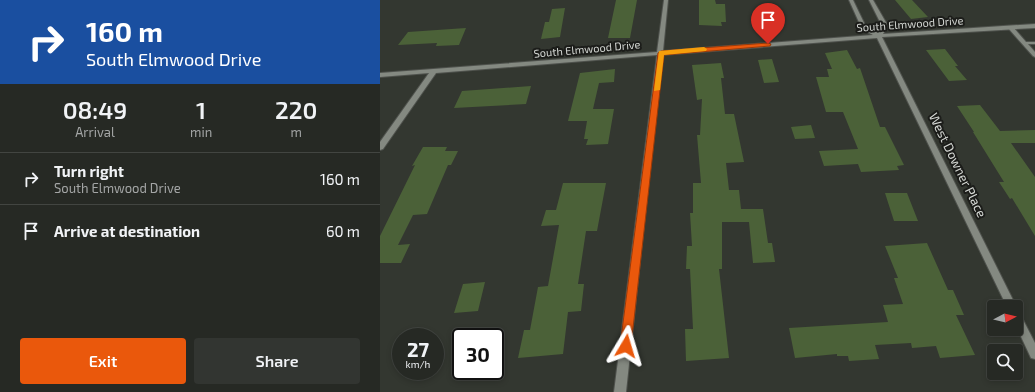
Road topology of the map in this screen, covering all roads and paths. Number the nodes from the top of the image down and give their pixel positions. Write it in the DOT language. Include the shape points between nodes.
graph roads {
  1 [pos="666,0"];
  2 [pos="851,0"];
  3 [pos="871,0"];
  4 [pos="1035,26"];
  5 [pos="1011,28"];
  6 [pos="879,36"];
  7 [pos="1025,43"];
  8 [pos="1035,43"];
  9 [pos="661,53"];
  10 [pos="1035,55"];
  11 [pos="434,71"];
  12 [pos="380,75"];
  13 [pos="380,147"];
  14 [pos="1009,300"];
  15 [pos="1023,329"];
  16 [pos="1035,354"];
  17 [pos="620,392"];
  1 -- 9 [label="street"];
  2 -- 6 [label="street" via="864,28"];
  3 -- 6 [label="street" via="885,26"];
  4 -- 5 [label="street, South Elmwood Drive"];
  5 -- 6 [label="street, South Elmwood Drive"];
  5 -- 7 [label="lane"];
  6 -- 9 [label="street, South Elmwood Drive"];
  6 -- 14 [label="street, West Downer Place"];
  7 -- 8 [label="lane"];
  7 -- 10 [label="lane"];
  9 -- 11 [label="street, South Elmwood Drive"];
  9 -- 17 [label="street"];
  11 -- 12 [label="street, South Elmwood Drive"];
  11 -- 13 [label="street"];
  15 -- 16 [label="street"];
}
